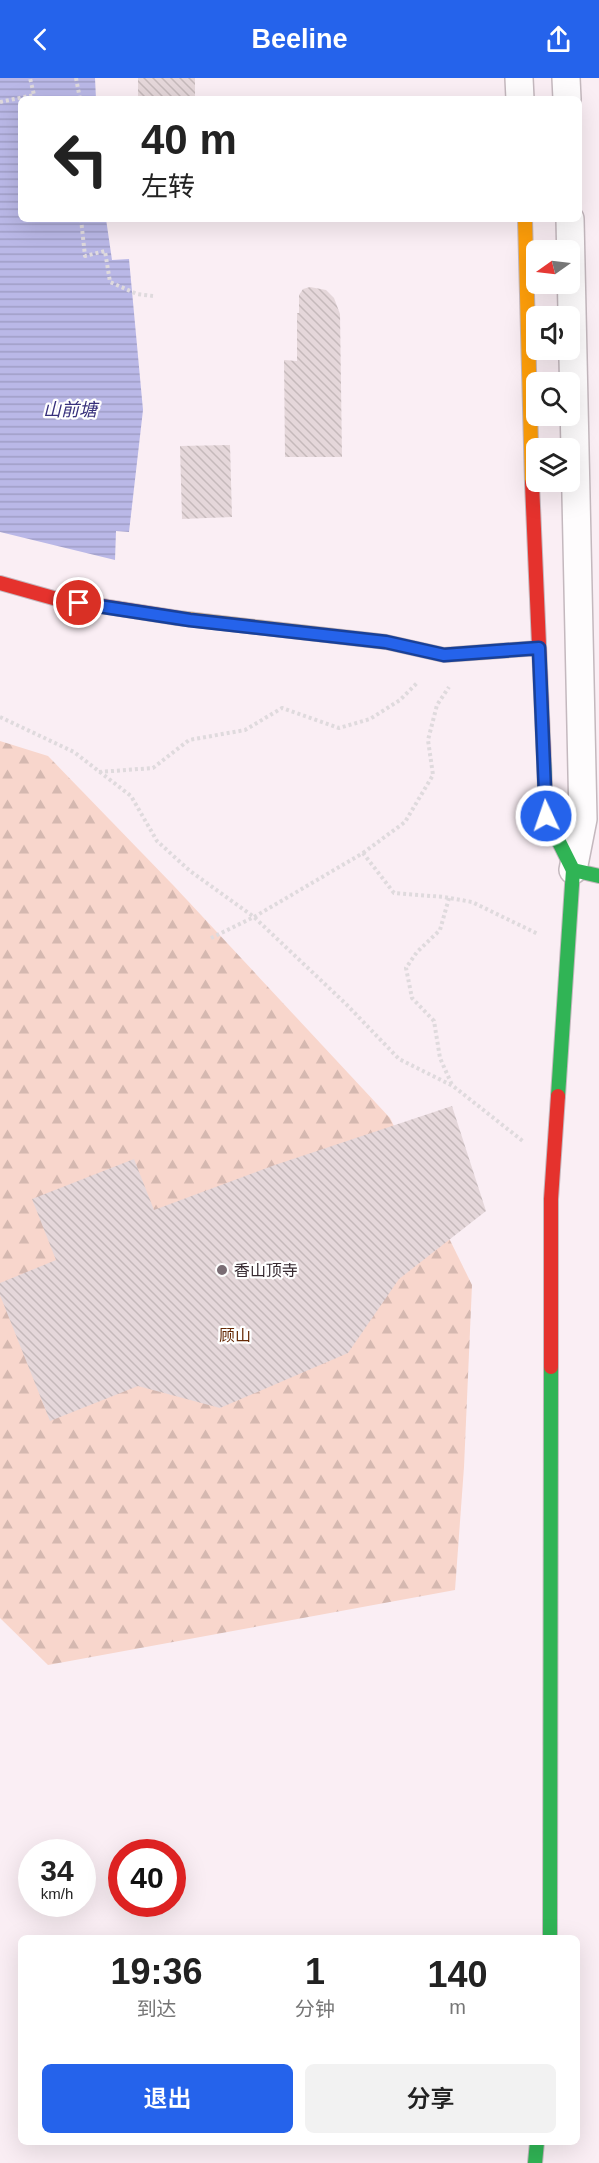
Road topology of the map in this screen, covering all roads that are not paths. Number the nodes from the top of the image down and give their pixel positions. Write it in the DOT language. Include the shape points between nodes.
graph roads {
  1 [pos="519,78"];
  2 [pos="566,78"];
  3 [pos="520,96"];
  4 [pos="567,96"];
  5 [pos="525,222"];
  6 [pos="570,222"];
  7 [pos="0,583"];
  8 [pos="539,648"];
  9 [pos="573,870"];
  10 [pos="599,876"];
  11 [pos="550,1935"];
  12 [pos="537,2145"];
  13 [pos="536,2163"];
  1 -- 3 [label="street"];
  2 -- 4 [label="street"];
  5 -- 8 [label="street"];
  6 -- 9 [label="street" via="583,819"];
  7 -- 8 [label="street" via="68,601 190,620 386,642 444,655"];
  8 -- 9 [label="street" via="546,816"];
  9 -- 10 [label="street"];
  9 -- 11 [label="street" via="551,1199"];
  12 -- 13 [label="street"];
}
